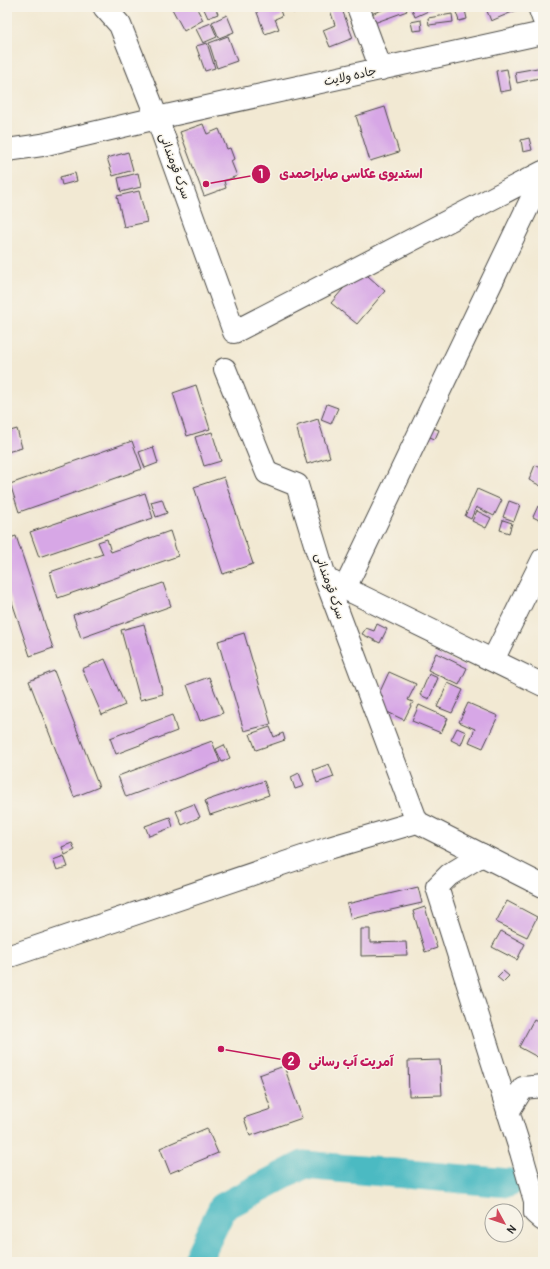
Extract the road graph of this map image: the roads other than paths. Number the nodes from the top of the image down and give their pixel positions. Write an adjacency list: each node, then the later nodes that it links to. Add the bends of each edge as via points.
1 (104, 7): 7 (street, سرک قومندانی, via 120,25)
2 (358, 7): 6 (street)
3 (539, 7): 4 (street)
4 (543, 18)
5 (543, 33): 6 (street, جاده ولایت)
6 (381, 69): 7 (street, جاده ولایت)
7 (157, 118): 8 (street, جاده ولایت, via 42,145); 9 (street, سرک قومندانی, via 234,332)
8 (7, 150)
9 (543, 174): 12 (street)
10 (225, 369): 12 (street, سرک قومندانی, via 267,473 297,485)
11 (543, 559): 13 (street)
12 (336, 584): 13 (street); 15 (street, سرک قومندانی)
13 (493, 660): 14 (street)
14 (543, 684)
15 (416, 822): 16 (street); 18 (street, via 329,848)
16 (482, 855): 17 (street); 20 (street, via 450,875 437,887)
17 (543, 886)
18 (7, 957)
19 (543, 1086): 20 (street, via 523,1088)
20 (508, 1112): 21 (street, via 535,1200 535,1213)
21 (543, 1220)

